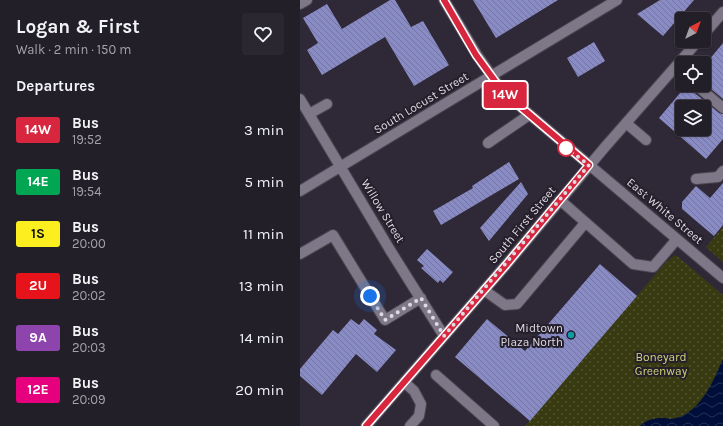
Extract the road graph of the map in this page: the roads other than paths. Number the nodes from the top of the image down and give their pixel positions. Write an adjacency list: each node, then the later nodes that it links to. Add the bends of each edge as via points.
1 (307, 0): 4 (street)
2 (444, 0): 8 (street, East White Street)
3 (617, 0): 8 (street, South Locust Street)
4 (300, 4)
5 (723, 12): 6 (street)
6 (711, 26)
7 (675, 74): 15 (street, South First Street)
8 (491, 76): 14 (street, East White Street, via 503,92); 19 (street, South Locust Street)
9 (704, 92): 12 (street)
10 (300, 99): 13 (street, Willow Street)
11 (327, 104): 13 (street)
12 (723, 108)
13 (309, 114): 19 (street, Willow Street)
14 (529, 115): 17 (street); 18 (street, East White Street)
15 (626, 123): 16 (street); 18 (street, South First Street)
16 (646, 140)
17 (488, 143)
18 (589, 165): 23 (street, South First Street); 25 (street, East White Street)
19 (340, 166): 22 (street, South Locust Street); 29 (street, Willow Street)
20 (723, 172): 21 (street, via 718,177)
21 (696, 179)
22 (300, 191)
23 (560, 200): 24 (street); 28 (street, South First Street)
24 (585, 223): 25 (street, via 633,264 653,267); 28 (street, via 517,304 505,305)
25 (677, 238): 27 (street, East White Street)
26 (300, 254): 29 (street, via 333,235 385,320)
27 (723, 278)
28 (484, 290): 30 (street, South First Street)
29 (421, 298): 30 (street, Willow Street)
30 (444, 336): 32 (street, South First Street)
31 (436, 375): 35 (street)
32 (404, 382): 33 (street, South First Street); 34 (street, via 414,391 421,404 419,416)
33 (366, 426)
34 (410, 426)
35 (494, 426)

